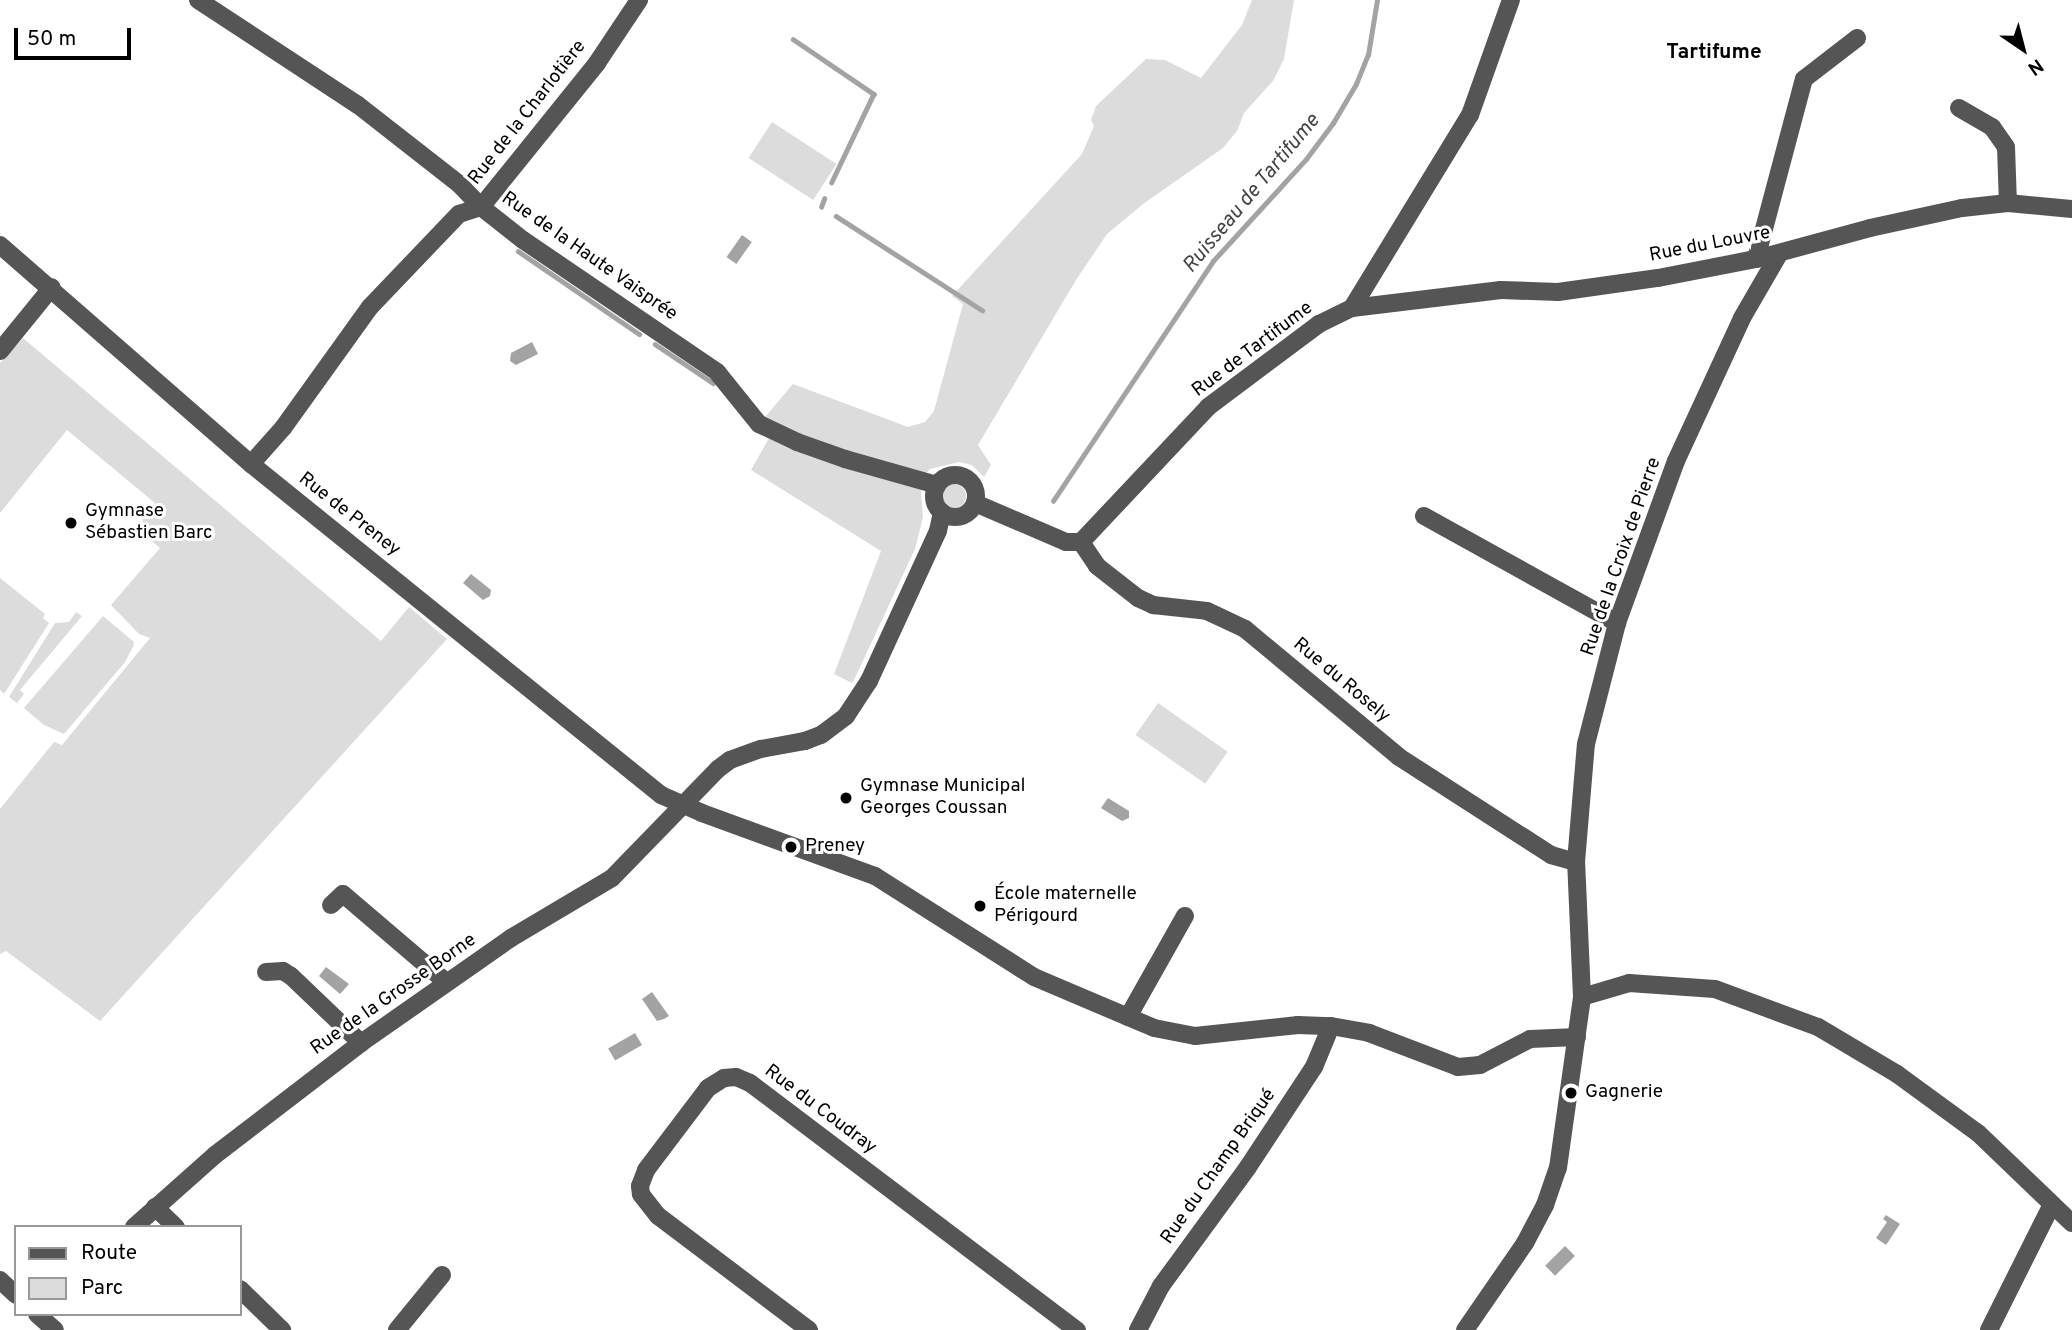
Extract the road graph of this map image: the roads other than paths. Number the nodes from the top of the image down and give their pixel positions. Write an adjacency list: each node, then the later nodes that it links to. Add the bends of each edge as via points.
1 (198, 0): 7 (street, Rue de la Haute Vaisprée, via 358,105 459,184)
2 (639, 0): 7 (street, Rue de la Charlotière, via 597,63)
3 (1511, 0): 13 (street, via 1470,115)
4 (1857, 38): 11 (street, via 1804,79)
5 (1959, 108): 6 (street, via 1992,127 2006,147)
6 (2008, 203): 8 (street, Rue du Louvre); 10 (street, Rue du Louvre, via 1870,228)
7 (481, 207): 15 (street, Rue de la Charlotière, via 459,214 370,307 283,428); 16 (street, Rue de la Haute Vaisprée, via 717,372 759,424 833,455)
8 (2072, 209)
9 (0, 245): 12 (street, Rue de Preney)
10 (1779, 254): 11 (street, Rue du Louvre); 21 (street, Rue de la Croix de Pierre, via 1742,318 1676,461)
11 (1756, 259): 13 (street, Rue du Louvre, via 1558,292 1501,290)
12 (51, 287): 14 (street); 15 (street, Rue de Preney)
13 (1352, 308): 20 (street, Rue de Tartifume, via 1320,324 1208,407)
14 (0, 351)
15 (251, 464): 22 (street, Rue de Preney, via 661,795)
16 (937, 485): 17 (street, via 948,476 961,476 972,484); 18 (street, via 935,502)
17 (975, 503): 18 (street, via 960,516); 20 (street, via 1066,542)
18 (942, 512): 22 (street, via 939,531 869,681 846,716 821,735 730,760)
19 (1424, 516): 21 (street)
20 (1082, 542): 23 (street, Rue du Rosely, via 1104,573 1138,598 1153,605 1207,611 1245,629 1399,757 1541,850)
21 (1617, 623): 23 (street, Rue de la Croix de Pierre, via 1586,744)
22 (683, 806): 27 (street, Rue de la Grosse Borne, via 612,878); 29 (street, Rue de Preney, via 875,876 1034,977)
23 (1576, 862): 28 (street, Rue de la Croix de Pierre)
24 (331, 905): 27 (street, via 343,894)
25 (1185, 916): 29 (street)
26 (266, 972): 32 (street, via 283,971 291,976)
27 (446, 982): 32 (street, Rue de la Grosse Borne)
28 (1583, 997): 31 (street, Rue de la Croix de Pierre); 33 (street, via 1629,983 1715,989 1818,1027 1897,1074 1978,1132)
29 (1128, 1017): 30 (street, Rue de Preney, via 1195,1036)
30 (1331, 1026): 31 (street, Rue de Preney, via 1369,1033 1458,1067 1480,1065 1530,1039); 46 (street, Rue du Champ Briqué, via 1314,1067 1161,1286)
31 (1577, 1037): 47 (street, Rue de la Croix de Pierre, via 1558,1168 1545,1205 1525,1243)
32 (361, 1043): 34 (street, Rue de la Grosse Borne)
33 (2052, 1204): 35 (street); 48 (street)
34 (155, 1207): 36 (street, Rue de la Grosse Borne); 37 (street)
35 (2072, 1223)
36 (136, 1225)
37 (174, 1225)
38 (442, 1275): 43 (street)
39 (0, 1280): 41 (street)
40 (242, 1291): 42 (street)
41 (14, 1293)
42 (282, 1330)
43 (397, 1330)
44 (809, 1330): 45 (street, Rue du Coudray, via 658,1216 641,1194 646,1170 709,1088 724,1078 750,1083)
45 (1077, 1330)
46 (1138, 1330)
47 (1465, 1330)
48 (1989, 1330)

